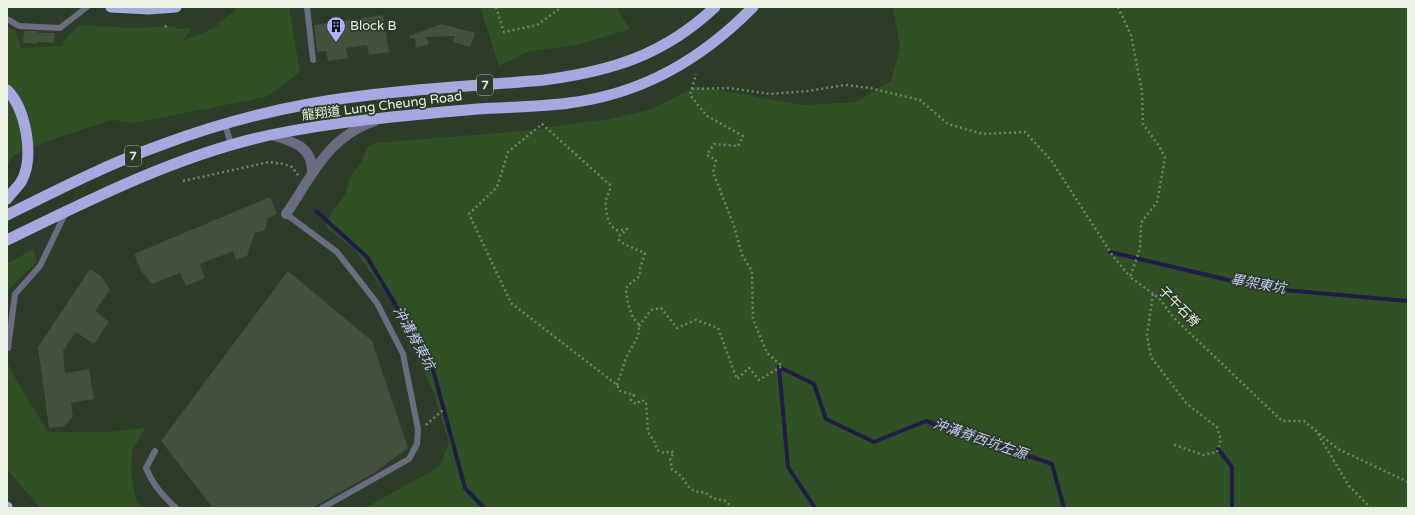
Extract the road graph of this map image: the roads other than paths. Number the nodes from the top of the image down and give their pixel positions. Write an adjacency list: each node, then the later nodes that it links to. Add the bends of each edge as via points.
1 (87, 7): 7 (lane, via 60,28 19,26)
2 (111, 7): 3 (highway)
3 (176, 7)
4 (307, 7): 8 (lane)
5 (715, 7): 11 (highway, 龍翔道 Lung Cheung Road / 7, via 677,38 643,56 609,68 544,80 351,97)
6 (752, 7): 10 (highway, 龍翔道 Lung Cheung Road / 7, via 725,34 699,54 662,76 600,98 569,103)
7 (7, 19)
8 (313, 60)
9 (7, 90): 15 (highway, via 23,122 28,160 21,181)
10 (380, 119): 12 (highway, 龍翔道 Lung Cheung Road / 7); 14 (street, via 344,137)
11 (225, 124): 13 (lane); 17 (highway, 龍翔道 Lung Cheung Road / 7, via 130,157)
12 (271, 135): 13 (highway, 龍翔道 Lung Cheung Road / 7); 14 (street, via 301,146 312,161)
13 (231, 145): 16 (highway, 龍翔道 Lung Cheung Road / 7, via 176,163)
14 (312, 174): 18 (street)
15 (7, 199)
16 (67, 211): 19 (highway, 龍翔道 Lung Cheung Road / 7); 20 (lane, via 40,266 15,294)
17 (7, 214)
18 (286, 214): 23 (lane, via 337,252 377,303 403,354 418,430 417,444 409,459)
19 (7, 240)
20 (8, 348)
21 (155, 451): 22 (lane, via 146,468 161,494)
22 (176, 508)
23 (322, 508)

